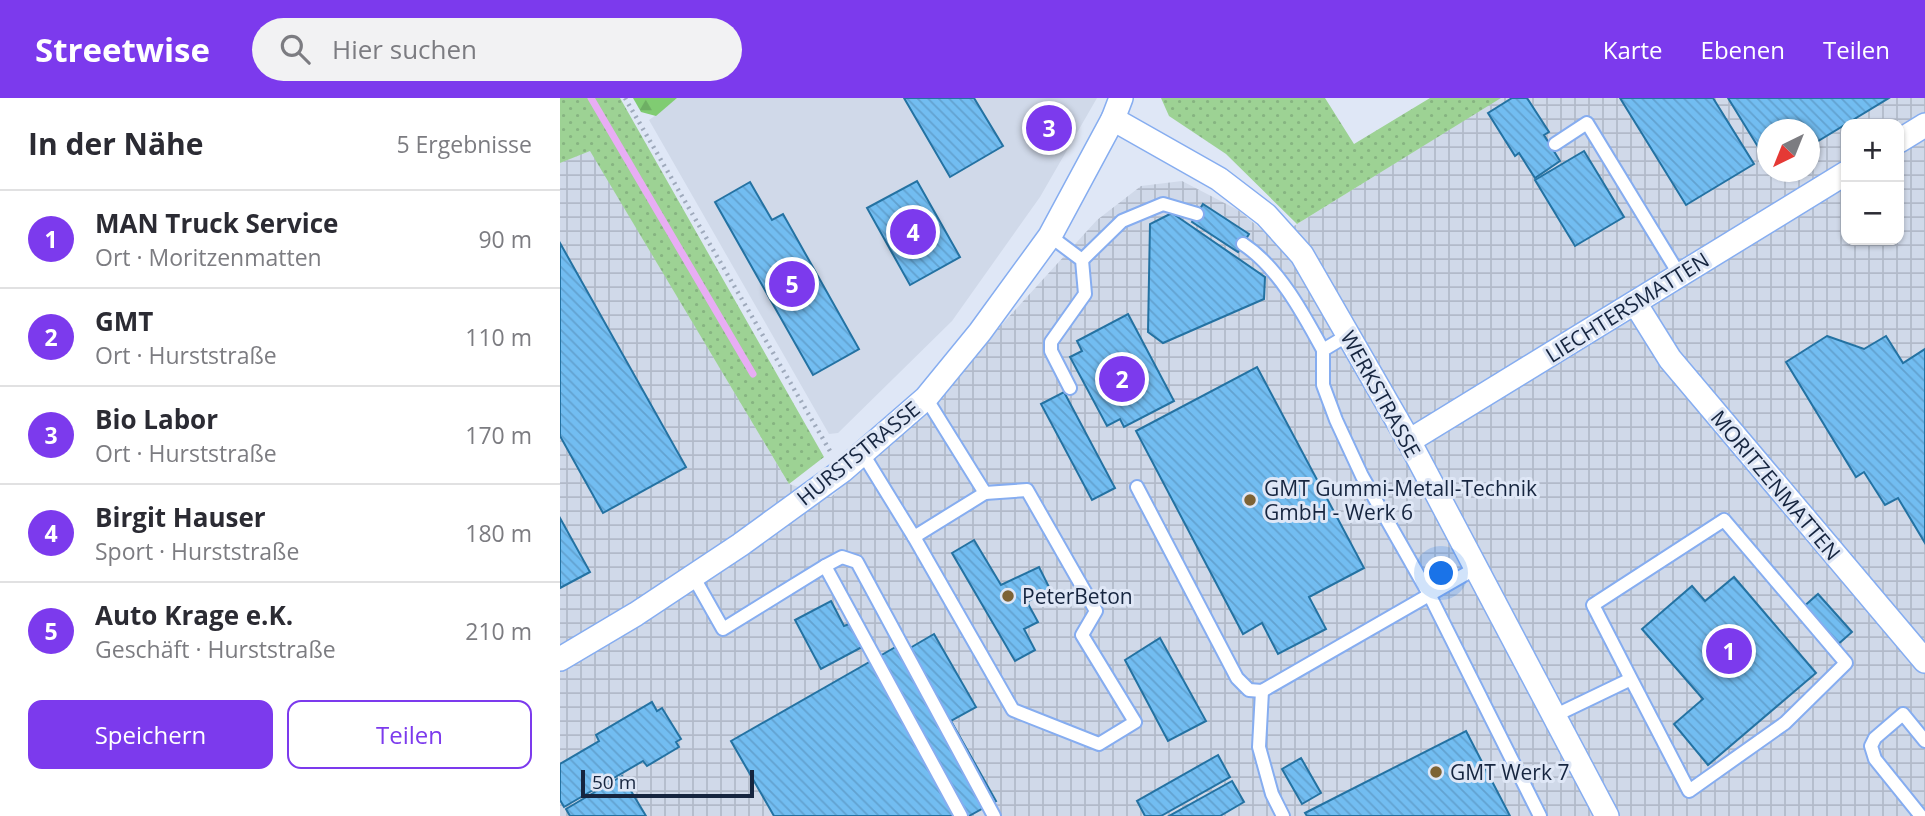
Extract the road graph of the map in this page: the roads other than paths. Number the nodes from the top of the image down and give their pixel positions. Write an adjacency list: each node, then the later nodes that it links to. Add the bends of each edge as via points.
1 (1117, 108): 7 (street, HURSTSTRASSE); 12 (street, WERKSTRASSE, via 1266,215 1302,255)
2 (1925, 125): 3 (street)
3 (1904, 138)
4 (1555, 144): 10 (lane, via 1587,123)
5 (1841, 176): 10 (street, LIECHTERSMATTEN)
6 (1198, 214): 9 (lane, via 1163,204 1122,221)
7 (1050, 236): 9 (lane); 15 (street, HURSTSTRASSE)
8 (1243, 244): 13 (lane, via 1259,254 1300,308)
9 (1082, 260): 14 (lane, via 1085,294 1051,342)
10 (1679, 274): 11 (street, LIECHTERSMATTEN)
11 (1635, 303): 16 (street, LIECHTERSMATTEN); 26 (street, MORITZENMATTEN, via 1670,359)
12 (1348, 335): 13 (lane); 16 (street, WERKSTRASSE)
13 (1323, 350): 24 (lane, via 1323,385 1336,421)
14 (1070, 388)
15 (926, 398): 17 (street, HURSTSTRASSE); 19 (lane)
16 (1409, 441): 22 (street, WERKSTRASSE)
17 (863, 454): 20 (lane); 23 (street, HURSTSTRASSE)
18 (1137, 487): 28 (lane, via 1237,678 1249,690)
19 (985, 493): 20 (lane); 20 (lane, via 1027,490 1096,611 1082,635 1135,722 1099,744 1013,710)
20 (914, 537)
21 (825, 566): 23 (lane, via 723,629); 31 (lane); 32 (lane, via 842,557 857,562)
22 (1476, 568): 24 (lane); 29 (street, WERKSTRASSE)
23 (694, 576): 25 (street, HURSTSTRASSE)
24 (1429, 594): 28 (lane); 34 (lane)
25 (560, 659)
26 (1925, 661)
27 (1631, 679): 27 (lane, via 1689,791 1785,723 1846,663 1724,520 1593,605); 29 (lane)
28 (1262, 691): 33 (lane, via 1259,747)
29 (1554, 716): 35 (street, WERKSTRASSE)
30 (1925, 741): 36 (lane, via 1903,715 1871,746 1875,759)
31 (961, 816)
32 (994, 816)
33 (1283, 816)
34 (1540, 816)
35 (1606, 816)
36 (1921, 816)

